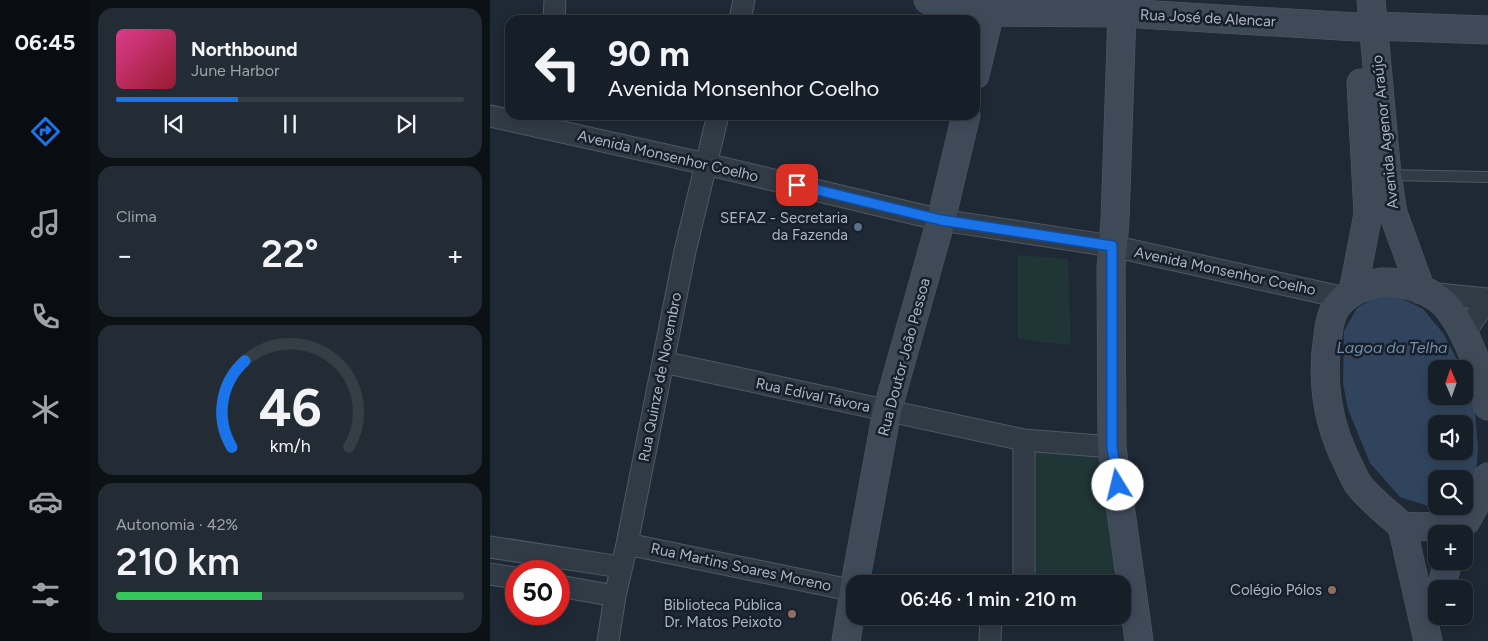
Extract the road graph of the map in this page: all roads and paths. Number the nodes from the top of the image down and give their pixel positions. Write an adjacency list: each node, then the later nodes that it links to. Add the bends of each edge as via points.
1 (555, 0): 8 (street)
2 (744, 0): 9 (street)
3 (928, 0): 5 (main road, Rua José de Alencar)
4 (1354, 0): 10 (main road, Avenida Agenor Araújo)
5 (992, 6): 6 (main road, Rua José de Alencar); 12 (main road)
6 (1073, 6): 7 (main road, Rua José de Alencar)
7 (1122, 14): 10 (main road, Rua José de Alencar); 23 (main road, via 1116,221)
8 (554, 15)
9 (741, 15)
10 (1367, 18): 11 (main road, Rua José de Alencar); 20 (main road, Avenida Agenor Araújo); 25 (main road, Avenida Agenor Araújo, via 1368,214)
11 (1488, 30)
12 (980, 54)
13 (490, 116): 14 (street, Avenida Monsenhor Coelho)
14 (505, 118)
15 (526, 120): 18 (street, Avenida Monsenhor Coelho)
16 (717, 120): 19 (street, Rua Quinze de Novembro)
17 (965, 120): 22 (main road, Rua Doutor João Pessoa)
18 (553, 123): 19 (street, Avenida Monsenhor Coelho)
19 (706, 164): 22 (street, Avenida Monsenhor Coelho); 29 (street, Rua Quinze de Novembro)
20 (1388, 175): 21 (lane); 24 (main road, Avenida Agenor Araújo, via 1393,213)
21 (1488, 176)
22 (941, 220): 23 (street, Avenida Monsenhor Coelho); 31 (main road, Rua Doutor João Pessoa)
23 (1112, 246): 25 (street, Avenida Monsenhor Coelho); 33 (main road)
24 (1425, 292): 25 (main road, via 1405,284 1388,282 1372,283); 26 (street); 28 (main road, via 1447,308)
25 (1349, 295): 36 (main road, Avenida Agenor Araújo, via 1335,308 1329,328 1325,386 1331,421 1358,484)
26 (1488, 299)
27 (1488, 305): 28 (street)
28 (1464, 336): 30 (main road, via 1478,367)
29 (663, 362): 31 (street, Rua Edival Távora); 38 (street, Rua Quinze de Novembro)
30 (1488, 406)
31 (887, 411): 32 (street, Rua Edival Távora); 42 (main road, Rua Doutor João Pessoa)
32 (1024, 440): 33 (street, Rua Edival Távora); 43 (street)
33 (1112, 447): 44 (main road, via 1124,523)
34 (1488, 477): 35 (main road)
35 (1464, 525)
36 (1402, 526): 37 (main road); 57 (main road)
37 (1428, 528)
38 (627, 544): 40 (street, Rua Quinze de Novembro); 46 (street, Rua Martins Soares Moreno)
39 (490, 547): 40 (street)
40 (621, 567): 48 (street, Rua Quinze de Novembro)
41 (490, 574): 45 (street)
42 (857, 575)
43 (1024, 575)
44 (1126, 575)
45 (505, 576)
46 (846, 586)
47 (570, 588): 48 (street)
48 (615, 596): 53 (street, Rua Quinze de Novembro)
49 (1131, 611): 56 (main road)
50 (849, 625): 54 (main road, Rua Doutor João Pessoa)
51 (991, 625): 55 (street)
52 (1433, 625): 57 (main road)
53 (608, 641)
54 (846, 641)
55 (990, 641)
56 (1139, 641)
57 (1429, 641)

